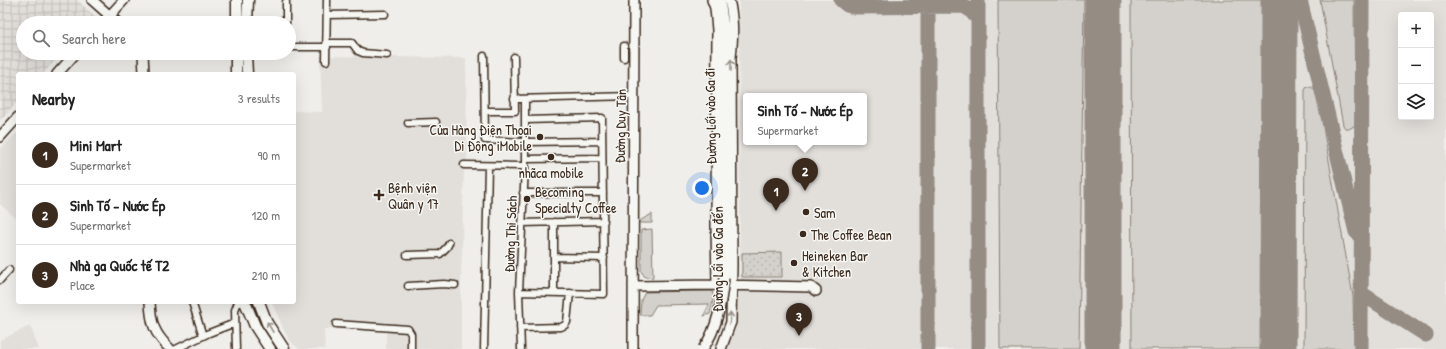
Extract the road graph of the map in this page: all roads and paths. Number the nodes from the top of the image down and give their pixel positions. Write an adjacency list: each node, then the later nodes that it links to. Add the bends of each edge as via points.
1 (92, 0): 13 (street)
2 (124, 0): 13 (street)
3 (237, 0): 14 (main road)
4 (248, 0): 15 (main road)
5 (327, 0): 12 (street)
6 (634, 0): 33 (street, Đường Duy Tân)
7 (712, 0): 61 (street, via 717,30)
8 (720, 0): 87 (street, Đường Lối vào Ga đi, bridge, via 724,28 724,278 718,319)
9 (729, 0): 64 (street, Đường Lối vào Ga đến, one-way to 9, via 733,18)
10 (286, 2): 16 (street)
11 (385, 14): 12 (street)
12 (327, 15): 17 (street)
13 (110, 16)
14 (237, 16)
15 (247, 16)
16 (286, 16)
17 (327, 45): 19 (street); 20 (street, via 352,43 358,51); 28 (street)
18 (624, 46): 23 (street)
19 (296, 47)
20 (387, 55)
21 (484, 56): 36 (street)
22 (514, 57): 34 (street)
23 (624, 58)
24 (70, 60): 29 (street)
25 (143, 60): 30 (street)
26 (236, 60): 31 (main road)
27 (246, 60): 32 (main road)
28 (326, 61)
29 (59, 72)
30 (144, 72)
31 (236, 72)
32 (247, 72)
33 (634, 96): 35 (street); 63 (street, Đường Duy Tân)
34 (514, 99): 35 (street); 36 (street, via 515,111)
35 (525, 99): 38 (street, Đường Thi Sách)
36 (484, 111): 43 (street, via 485,140)
37 (16, 119): 41 (street)
38 (525, 120): 42 (street, via 602,118); 43 (street, Đường Thi Sách)
39 (436, 122): 40 (street)
40 (408, 123)
41 (0, 137)
42 (602, 141): 43 (street); 44 (street)
43 (525, 142): 45 (street, Đường Thi Sách)
44 (602, 158): 45 (street); 50 (street)
45 (525, 159): 48 (street, Đường Thi Sách)
46 (464, 165): 47 (street)
47 (488, 166): 48 (street); 84 (street)
48 (525, 166): 49 (street, Đường Thi Sách)
49 (523, 193): 50 (street); 53 (street, Đường Thi Sách)
50 (603, 193): 52 (street)
51 (554, 222): 52 (street); 53 (street); 56 (street)
52 (604, 222): 57 (street)
53 (522, 223): 66 (street, Đường Thi Sách)
54 (449, 243): 55 (street, via 440,254)
55 (408, 255)
56 (554, 258): 57 (street); 67 (street)
57 (604, 258): 68 (street, via 604,294)
58 (9, 270): 59 (street)
59 (0, 280)
60 (454, 285): 62 (street)
61 (717, 285): 63 (street); 64 (street)
62 (408, 286)
63 (633, 286): 86 (street, Đường Duy Tân)
64 (732, 286): 65 (street, via 811,287); 88 (street, Đường Lối vào Ga đến, one-way to 64, via 731,322)
65 (816, 291)
66 (519, 292): 67 (street); 76 (street, Đường Thi Sách)
67 (554, 293): 68 (street)
68 (570, 293): 76 (street, via 565,326)
69 (150, 304): 78 (street, via 154,328)
70 (193, 304): 77 (street)
71 (237, 304): 74 (street)
72 (246, 304): 81 (main road, via 255,326)
73 (260, 304): 82 (main road, one-way to 73, via 267,323)
74 (235, 323): 77 (street); 80 (street)
75 (336, 324): 83 (street, via 408,329 411,334)
76 (520, 328): 85 (street, Đường Thi Sách)
77 (203, 336): 79 (street)
78 (170, 349)
79 (176, 349)
80 (236, 349)
81 (270, 349)
82 (284, 349)
83 (411, 349)
84 (484, 349)
85 (521, 349)
86 (632, 349)
87 (704, 349)
88 (721, 349)

